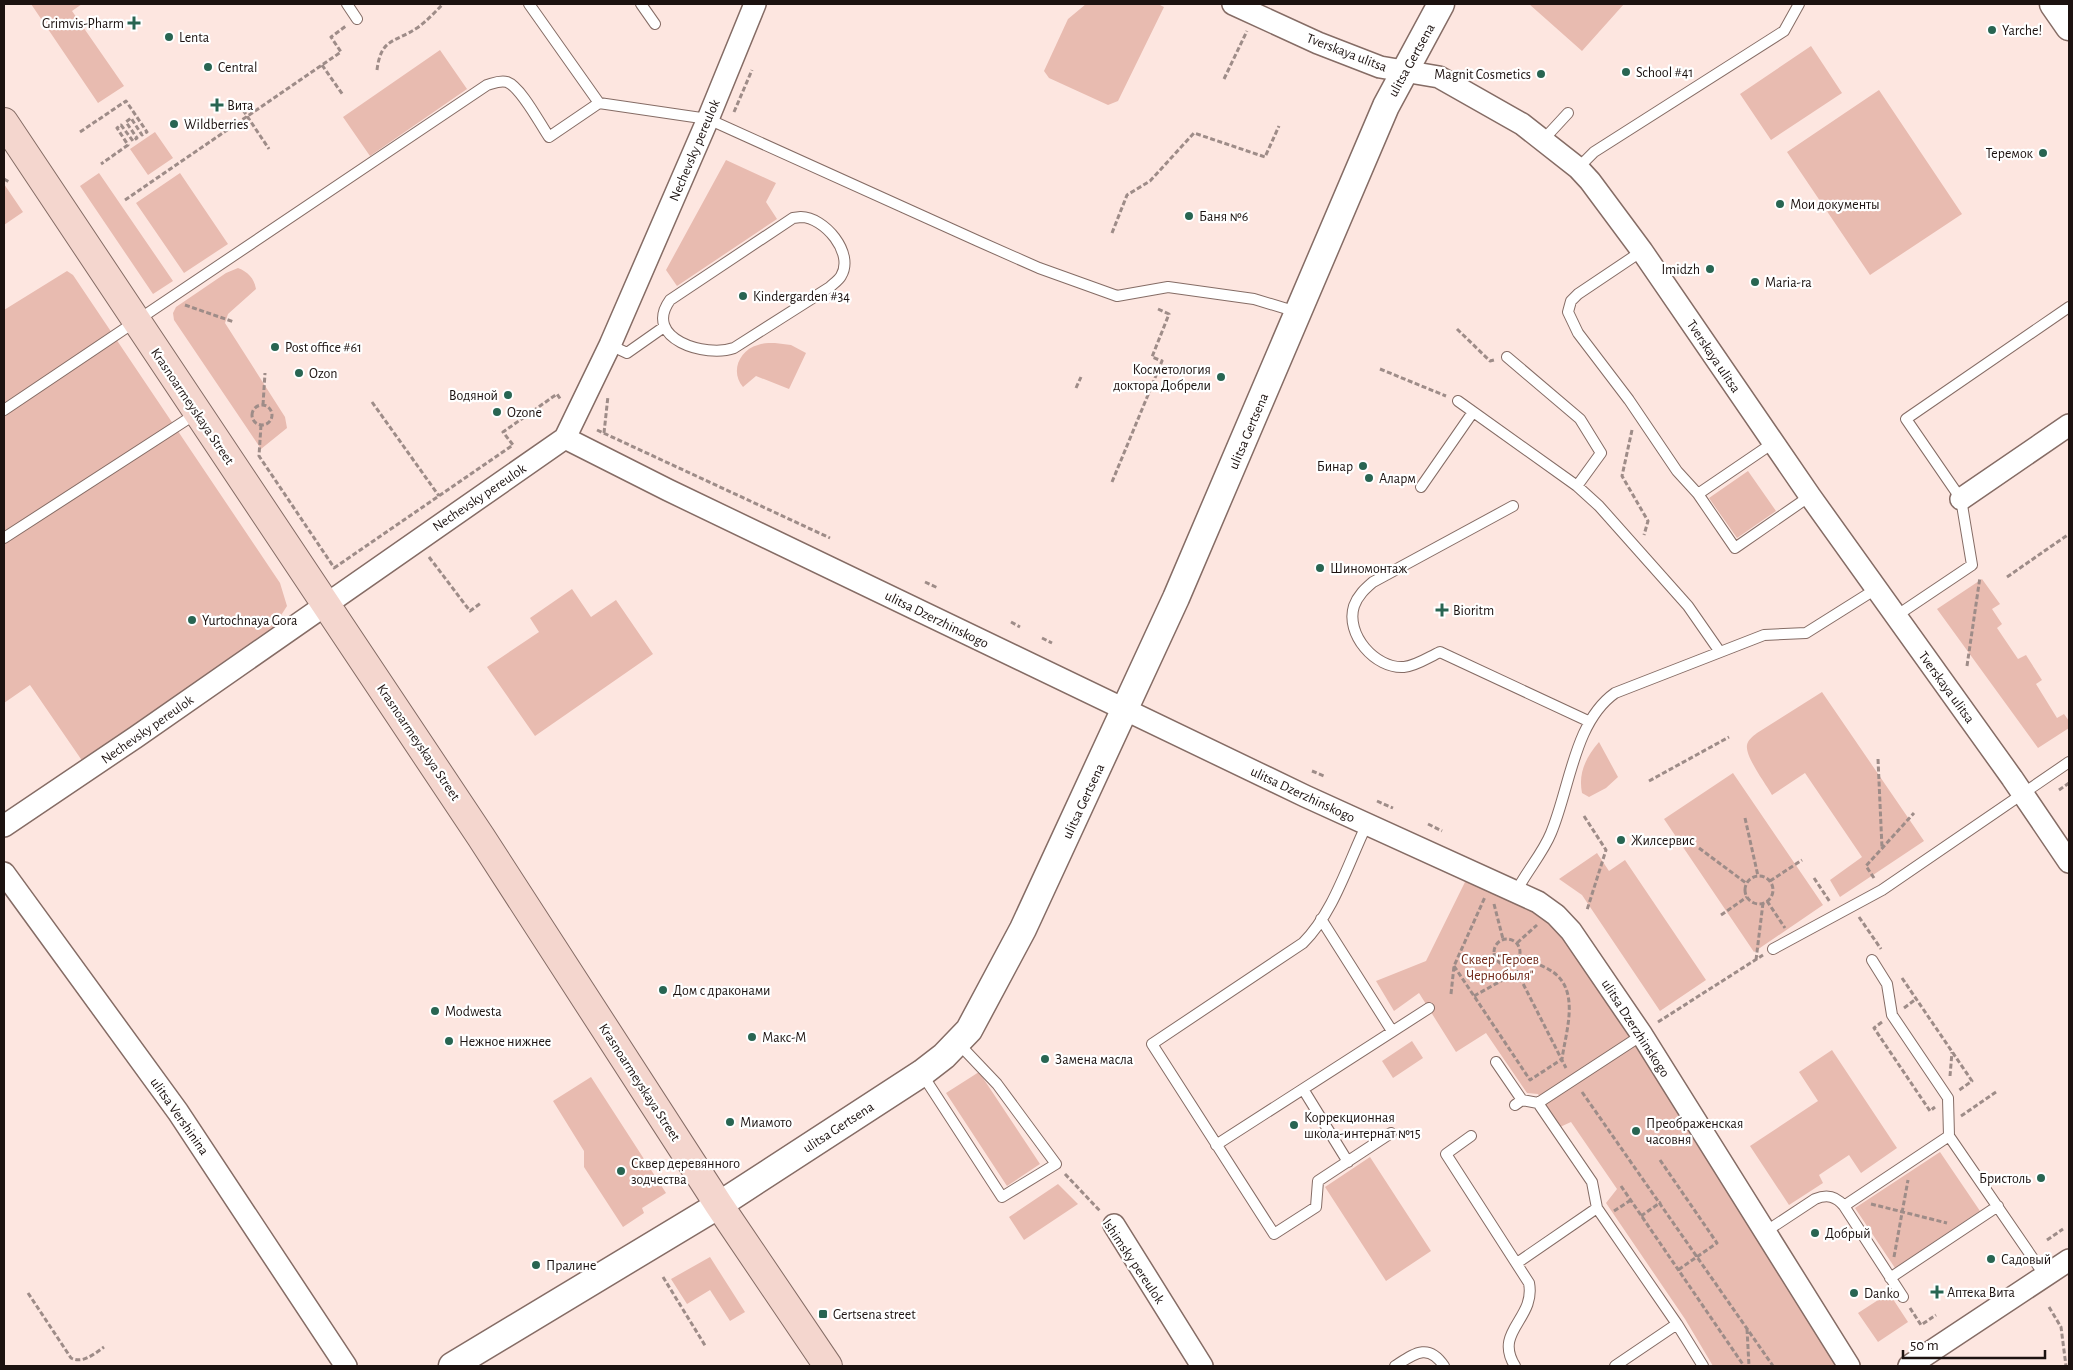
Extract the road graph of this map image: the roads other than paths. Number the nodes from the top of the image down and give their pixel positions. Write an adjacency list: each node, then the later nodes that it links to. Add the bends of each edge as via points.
1 (347, 4): 9 (lane)
2 (529, 4): 13 (lane)
3 (641, 4): 10 (lane)
4 (755, 4): 15 (street, Nechevsky pereulok)
5 (1234, 4): 12 (street, Tverskaya ulitsa, via 1318,43 1380,67)
6 (1441, 4): 12 (street, ulitsa Gertsena)
7 (1799, 4): 18 (lane, via 1784,31 1594,152)
8 (2053, 4): 11 (street)
9 (357, 19)
10 (655, 24)
11 (2069, 27)
12 (1404, 72): 17 (street, Tverskaya ulitsa, via 1439,77); 21 (street, ulitsa Gertsena, via 1386,106)
13 (599, 103): 15 (lane); 22 (lane, via 548,137 517,89 505,82 487,85)
14 (1568, 113): 17 (lane)
15 (708, 119): 21 (lane, via 978,242 1116,296 1168,287 1254,299); 24 (street, Nechevsky pereulok)
16 (4, 122): 22 (main road, Krasnoarmeyskaya Street)
17 (1544, 139): 18 (street, Tverskaya ulitsa)
18 (1578, 168): 19 (street, Tverskaya ulitsa)
19 (1642, 251): 32 (street, Tverskaya ulitsa); 35 (lane, via 1578,294 1571,301 1568,312 1578,334 1677,471)
20 (2069, 307): 37 (lane, via 1906,419)
21 (1298, 313): 44 (street, ulitsa Gertsena)
22 (136, 320): 27 (lane); 28 (main road, Krasnoarmeyskaya Street)
23 (664, 327): 23 (lane, via 682,342 712,352 722,353 734,348 830,287 843,270 841,248 820,222 811,217 793,218 670,300 662,318); 24 (lane, via 627,352)
24 (610, 345): 31 (street, Nechevsky pereulok)
25 (1507, 357): 33 (lane, via 1580,419 1600,453)
26 (1458, 402): 29 (lane)
27 (4, 410)
28 (198, 412): 39 (lane); 41 (main road, Krasnoarmeyskaya Street)
29 (1473, 412): 33 (lane); 34 (lane)
30 (2069, 425): 37 (street)
31 (565, 438): 41 (street, Nechevsky pereulok); 44 (street, ulitsa Dzerzhinskogo)
32 (1773, 442): 35 (lane); 36 (street, Tverskaya ulitsa)
33 (1577, 486): 43 (lane, via 1599,506 1688,606)
34 (1421, 487)
35 (1698, 494): 36 (lane, via 1735,548)
36 (1810, 496): 40 (street, Tverskaya ulitsa)
37 (1961, 499): 42 (lane, via 1972,565)
38 (1513, 506): 45 (lane, via 1373,582 1361,592 1354,606 1355,633 1363,646 1388,664 1403,667 1416,664 1440,652)
39 (4, 538)
40 (1876, 588): 42 (street, Tverskaya ulitsa); 43 (lane, via 1806,633 1764,635)
41 (327, 604): 48 (street, Nechevsky pereulok); 70 (main road, Krasnoarmeyskaya Street)
42 (1896, 616): 47 (street, Tverskaya ulitsa)
43 (1720, 652): 45 (lane, via 1615,693 1601,703)
44 (1126, 710): 49 (street, ulitsa Dzerzhinskogo); 59 (street, ulitsa Gertsena, via 1019,937 979,1014)
45 (1588, 721): 52 (lane, via 1551,834)
46 (2069, 762): 47 (lane)
47 (2023, 794): 50 (street, Tverskaya ulitsa); 54 (lane, via 1853,908)
48 (5, 822)
49 (1367, 824): 52 (street, ulitsa Dzerzhinskogo, via 1491,884); 53 (lane)
50 (2069, 862)
51 (4, 872): 81 (street, ulitsa Vershinina, via 178,1112)
52 (1516, 892): 58 (street, ulitsa Dzerzhinskogo, via 1538,902 1571,931)
53 (1322, 919): 57 (lane); 67 (lane, via 1303,943 1152,1044)
54 (1773, 949)
55 (1872, 960): 66 (lane, via 1887,984 1892,1015 1948,1098)
56 (1429, 1008): 57 (lane)
57 (1392, 1031): 62 (lane)
58 (1642, 1035): 63 (lane); 74 (street, ulitsa Dzerzhinskogo)
59 (958, 1043): 61 (street, ulitsa Gertsena); 61 (lane, via 997,1084 1056,1164 1002,1198)
60 (1496, 1062): 63 (lane, via 1519,1103)
61 (922, 1073): 70 (street, ulitsa Gertsena)
62 (1304, 1089): 67 (lane); 68 (lane)
63 (1538, 1103): 72 (lane, via 1592,1182)
64 (1391, 1133): 68 (lane)
65 (1471, 1136): 75 (lane, via 1446,1154)
66 (1949, 1136): 69 (lane); 71 (lane)
67 (1216, 1146): 68 (lane, via 1274,1234 1316,1208 1318,1181)
68 (1348, 1162)
69 (1849, 1203): 74 (lane, via 1821,1196); 78 (lane)
70 (718, 1205): 82 (street, ulitsa Gertsena); 83 (main road, Krasnoarmeyskaya Street)
71 (1998, 1206): 77 (lane); 78 (lane)
72 (1597, 1208): 75 (lane); 80 (lane)
73 (1114, 1225): 84 (street, Ishimsky pereulok)
74 (1765, 1232): 90 (street, ulitsa Dzerzhinskogo)
75 (1517, 1263): 87 (lane, via 1529,1283 1531,1295 1508,1339 1509,1357)
76 (2068, 1264): 77 (street)
77 (2045, 1276): 91 (street)
78 (1890, 1278): 79 (lane)
79 (1903, 1297)
80 (1677, 1324): 88 (lane); 89 (lane)
81 (346, 1366)
82 (452, 1366)
83 (828, 1366)
84 (1202, 1366)
85 (1395, 1366): 86 (lane, via 1422,1352 1436,1356)
86 (1444, 1366)
87 (1515, 1366)
88 (1614, 1366)
89 (1703, 1366)
90 (1849, 1366)
91 (1909, 1366)

